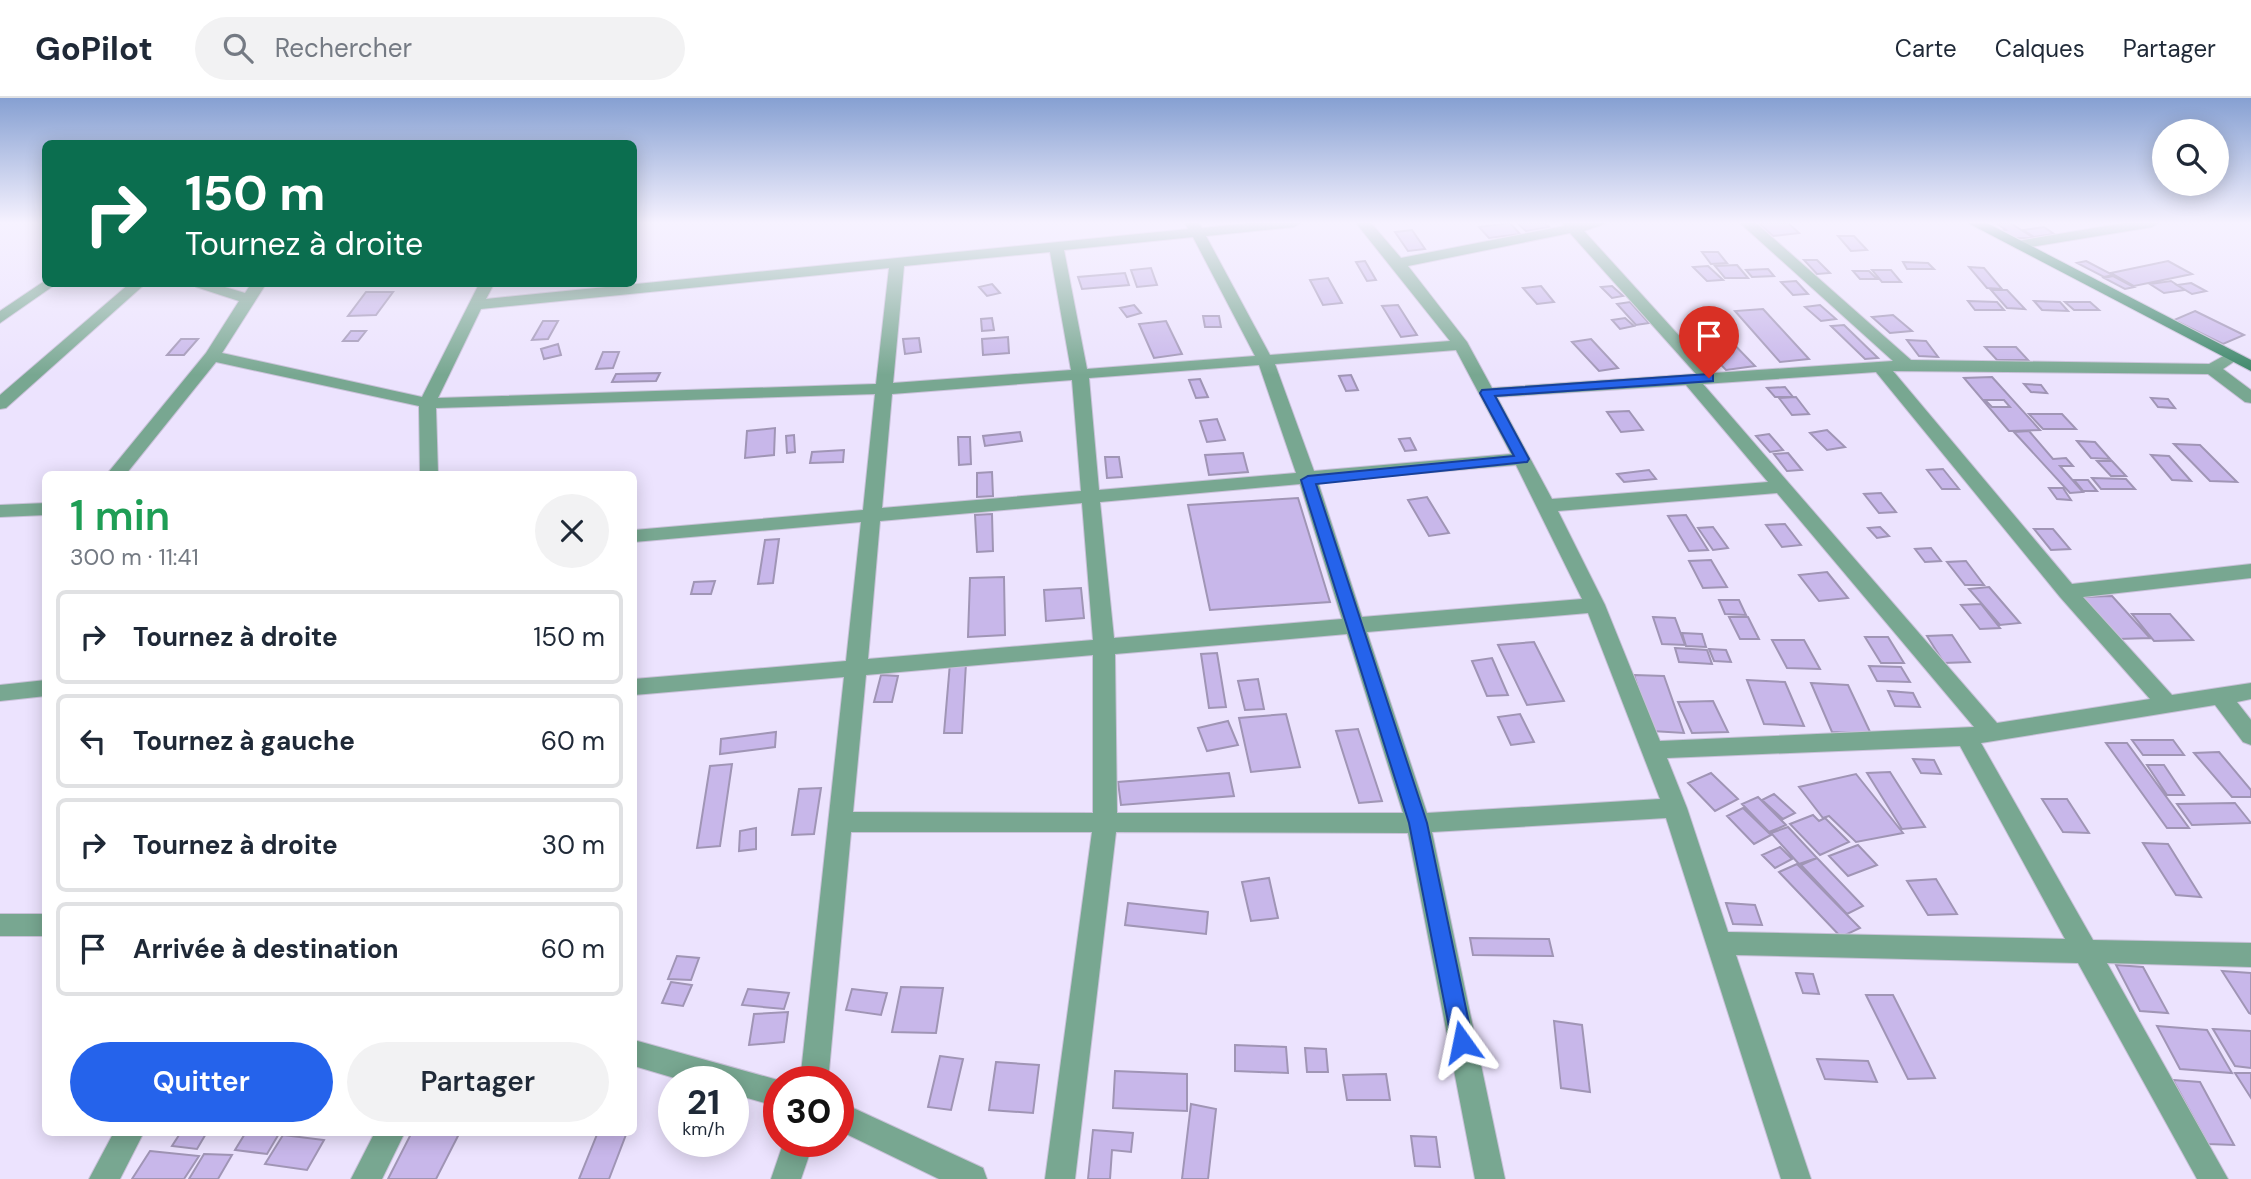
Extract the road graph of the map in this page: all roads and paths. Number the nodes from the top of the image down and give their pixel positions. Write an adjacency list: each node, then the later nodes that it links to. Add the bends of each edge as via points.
1 (792, 273): 15 (street)
2 (896, 273): 27 (street)
3 (1061, 273): 25 (street)
4 (1219, 273): 20 (street)
5 (1406, 273): 17 (street)
6 (1611, 273): 26 (street)
7 (1803, 273): 21 (street)
8 (2073, 273): 19 (street)
9 (44, 287): 16 (street)
10 (134, 287): 31 (street)
11 (210, 287): 14 (street)
12 (256, 287): 14 (street)
13 (484, 287): 15 (street)
14 (248, 299): 18 (street)
15 (475, 305): 30 (street)
16 (0, 318)
17 (1461, 345): 20 (street); 28 (street)
18 (212, 356): 30 (street); 33 (street)
19 (2234, 357): 22 (street); 24 (street)
20 (1266, 362): 25 (street); 35 (street)
21 (1907, 365): 23 (street); 24 (street)
22 (2251, 366)
23 (1881, 367): 26 (street); 44 (street)
24 (2212, 369): 29 (street)
25 (1080, 376): 27 (street); 37 (street)
26 (1699, 379): 28 (street); 36 (street)
27 (885, 389): 30 (street); 41 (street)
28 (1486, 393): 32 (street)
29 (2251, 398)
30 (428, 403): 34 (street)
31 (0, 404)
32 (1522, 459): 35 (street); 38 (street)
33 (118, 471)
34 (429, 471)
35 (1308, 480): 37 (street); 46 (street)
36 (1782, 486): 38 (street); 55 (street)
37 (1089, 498): 41 (street); 47 (street)
38 (1546, 506): 45 (street)
39 (42, 509): 40 (street)
40 (0, 510)
41 (872, 514): 42 (street); 48 (street)
42 (637, 536)
43 (2251, 571): 44 (street)
44 (2067, 592): 54 (street)
45 (1595, 605): 46 (street); 57 (street)
46 (1354, 625): 47 (street); 61 (street)
47 (1104, 647): 48 (street); 60 (street)
48 (857, 667): 49 (street); 59 (street)
49 (637, 687)
50 (42, 688): 52 (street)
51 (2251, 691): 53 (street)
52 (0, 693)
53 (2220, 696): 54 (street); 56 (street)
54 (2168, 705): 55 (street)
55 (1979, 735): 57 (street); 65 (street)
56 (2251, 736)
57 (1652, 750): 58 (street)
58 (1675, 808): 61 (street); 64 (street)
59 (840, 822): 60 (street); 68 (street)
60 (1105, 822): 61 (street); 78 (street)
61 (1418, 823): 79 (street)
62 (0, 925): 63 (street)
63 (42, 925)
64 (1719, 943): 65 (street); 80 (street)
65 (2086, 951): 66 (street); 81 (street)
66 (2251, 954)
67 (637, 1054): 69 (street)
68 (816, 1066)
69 (763, 1089)
70 (854, 1123): 77 (street)
71 (128, 1136): 74 (street)
72 (389, 1136): 75 (street)
73 (794, 1157): 76 (street)
74 (104, 1179)
75 (366, 1179)
76 (786, 1179)
77 (972, 1179)
78 (1060, 1179)
79 (1490, 1179)
80 (1796, 1179)
81 (2213, 1179)

